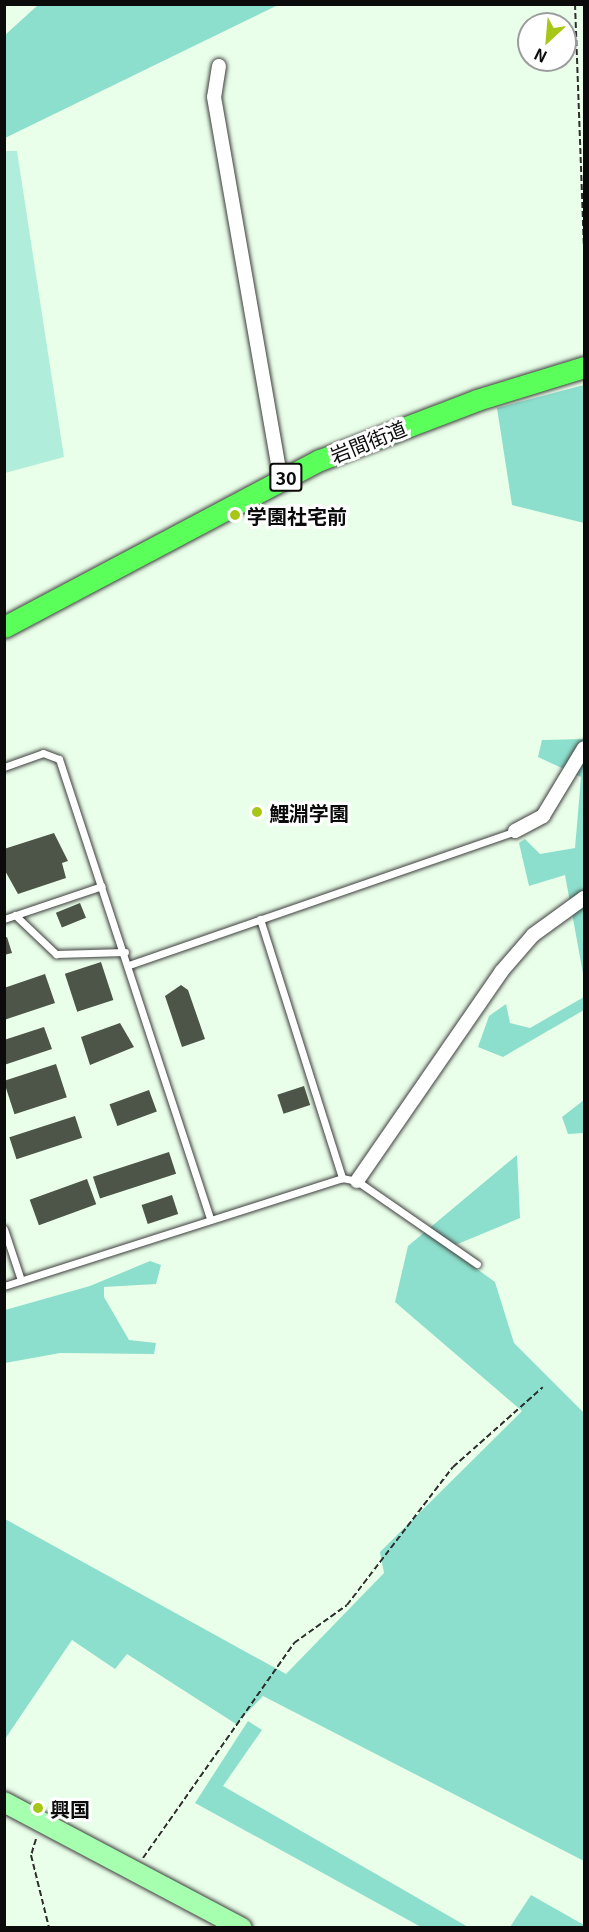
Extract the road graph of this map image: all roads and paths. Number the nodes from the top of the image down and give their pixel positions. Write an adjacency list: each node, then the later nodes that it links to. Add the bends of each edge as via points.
1 (575, 4): 3 (path)
2 (219, 66): 5 (street, via 214,98)
3 (585, 248)
4 (585, 367): 5 (main road, 岩間街道 / 30, via 402,427)
5 (281, 480): 6 (main road, 岩間街道 / 30)
6 (4, 627)
7 (585, 748): 9 (street, via 543,816)
8 (4, 766): 10 (lane, via 43,753 59,759)
9 (515, 831): 14 (lane)
10 (102, 886): 12 (lane); 15 (lane)
11 (585, 898): 18 (street, via 533,935 501,972)
12 (15, 915): 13 (lane); 15 (lane, via 56,954)
13 (4, 919)
14 (260, 919): 16 (lane); 17 (lane)
15 (125, 952): 16 (lane)
16 (129, 965): 19 (lane)
17 (342, 1178): 18 (lane); 19 (lane)
18 (357, 1181): 21 (lane)
19 (210, 1218): 22 (lane)
20 (4, 1229): 22 (lane)
21 (477, 1264)
22 (21, 1280): 23 (lane)
23 (4, 1286)
24 (543, 1387): 27 (path, via 453,1467 347,1605 294,1643)
25 (4, 1802): 27 (street)
26 (31, 1855): 28 (path)
27 (135, 1870): 29 (street)
28 (50, 1928)
29 (242, 1928)

